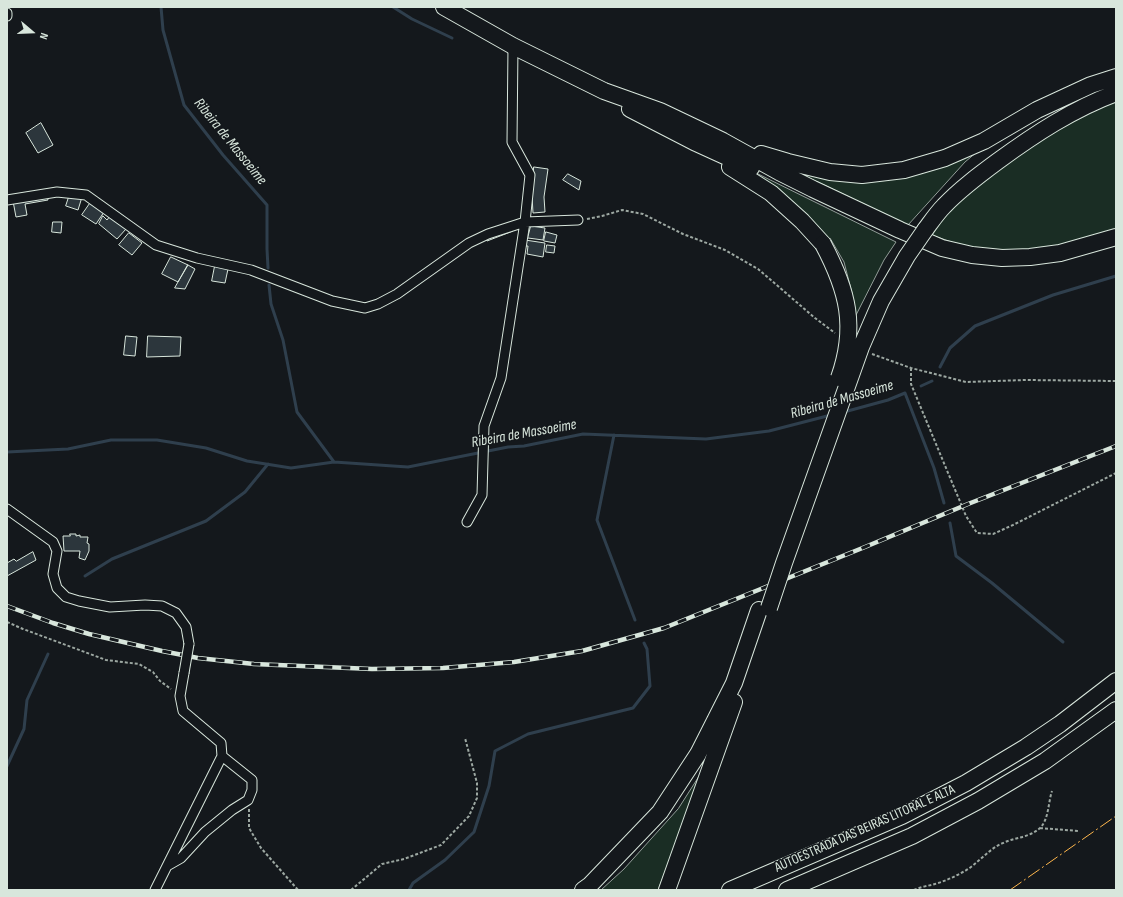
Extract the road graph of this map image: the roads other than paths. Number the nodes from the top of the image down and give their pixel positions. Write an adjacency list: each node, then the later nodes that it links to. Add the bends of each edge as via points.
1 (444, 7): 2 (highway)
2 (513, 46): 4 (highway); 10 (street, via 512,142 530,175)
3 (1116, 77): 6 (highway, via 1091,85 1037,110 984,141 945,158 904,170 862,175 830,172 788,162)
4 (604, 91): 6 (highway, via 660,111); 7 (highway, via 630,109)
5 (1116, 93): 15 (highway, bridge, via 1094,101 1060,119 972,181 944,206 907,256 881,301 861,347)
6 (723, 141): 11 (highway, via 813,189 942,248 972,255 1030,257 1060,253)
7 (694, 142): 12 (highway, via 895,238 928,252 969,264 1014,267 1059,261); 15 (highway, bridge, via 771,193 802,221 823,244 837,271 848,309 849,332 842,368)
8 (7, 200): 10 (street, via 57,192 86,195 156,245 197,258 251,270 332,301 365,308 397,294 468,243)
9 (578, 220): 10 (street)
10 (525, 222): 14 (street, via 501,378 484,426 482,495)
11 (1116, 237)
12 (1116, 246)
13 (7, 509): 18 (street, bridge, via 53,542 57,551 53,574 57,588 66,597 110,607 162,606 176,614 186,627 189,644 180,696 183,710 221,743)
14 (467, 522)
15 (764, 609): 21 (highway, via 734,683 698,754 660,812); 22 (highway)
16 (1116, 681): 23 (highway, AUTOESTRADA DAS BEIRAS LITORAL E ALTA, via 1060,724 966,783 902,816)
17 (1116, 710): 24 (highway, AUTOESTRADA DAS BEIRAS LITORAL E ALTA, via 1045,761 978,801 912,836)
18 (222, 756): 19 (street); 19 (street, via 252,780 248,800 232,810 180,858)
19 (167, 866): 20 (street)
20 (155, 890)
21 (583, 890)
22 (667, 890)
23 (730, 890)
24 (787, 890)

